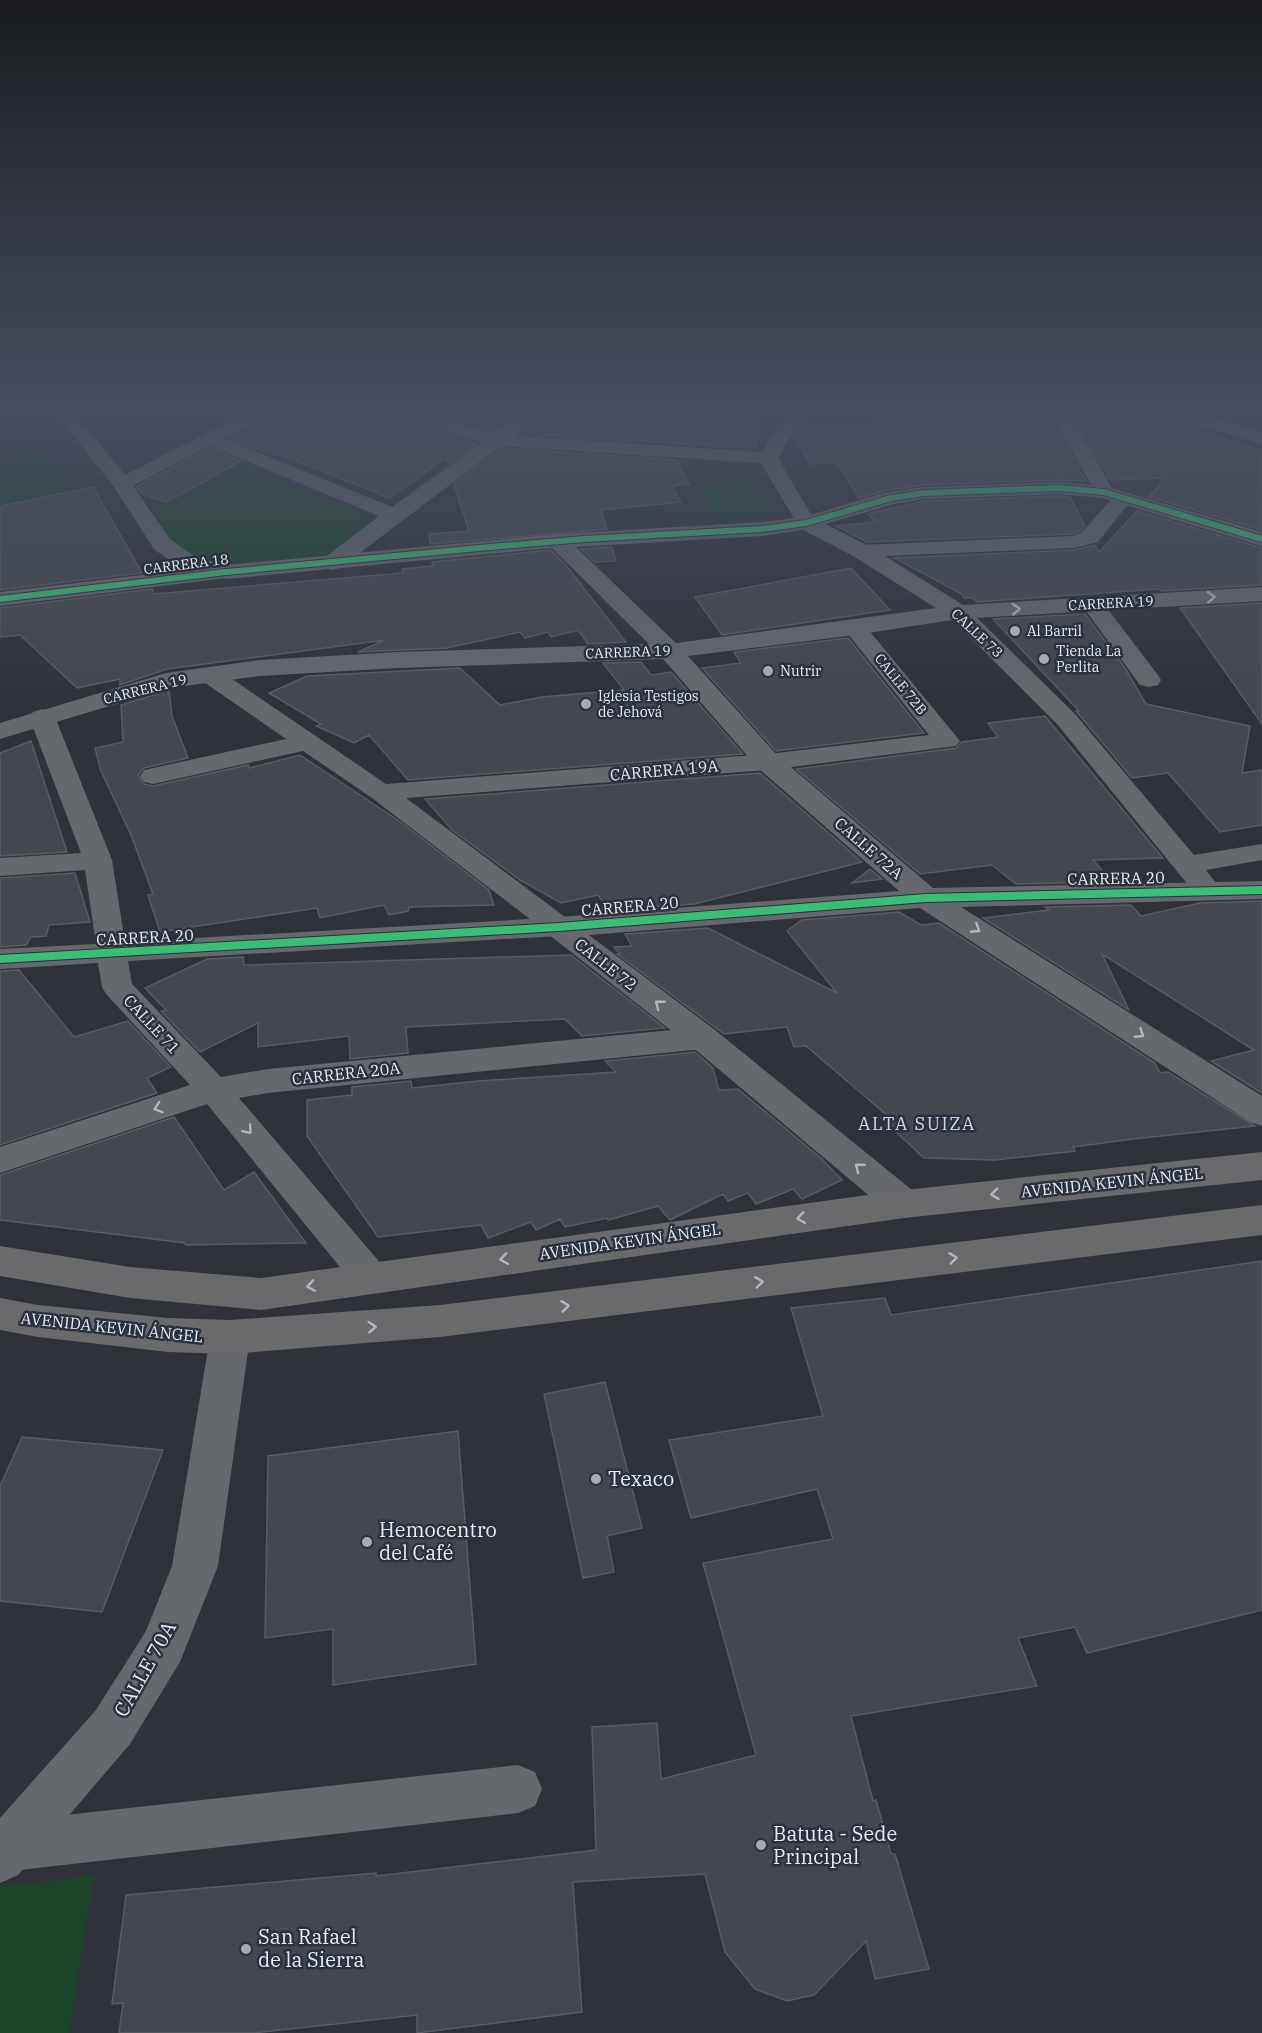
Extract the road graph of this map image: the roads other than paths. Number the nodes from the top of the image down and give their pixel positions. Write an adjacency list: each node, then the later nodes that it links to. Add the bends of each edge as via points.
1 (134, 502): 13 (street, via 162,544)
2 (364, 502): 8 (street)
3 (411, 502): 8 (street)
4 (794, 502): 9 (street)
5 (878, 502): 9 (street, CARRERA 18)
6 (1109, 502): 12 (street, via 1090,537 1074,542)
7 (1136, 502): 10 (street, CARRERA 18)
8 (394, 514): 14 (street)
9 (806, 523): 11 (street, CARRERA 18); 12 (street, CALLE 73)
10 (1262, 539)
11 (557, 541): 14 (street, CARRERA 18); 22 (street, CALLE 72A)
12 (861, 551): 20 (street, CALLE 73)
13 (180, 558): 15 (street); 16 (street, CARRERA 18)
14 (332, 562): 15 (street, CARRERA 18)
15 (226, 572): 16 (street, CARRERA 18)
16 (144, 583): 18 (street, CARRERA 18)
17 (1262, 594): 19 (street, CARRERA 19, one-way to 17)
18 (0, 599)
19 (1092, 604): 20 (street, CARRERA 19, one-way to 19); 24 (street)
20 (958, 612): 21 (street, CARRERA 19); 34 (street, CALLE 73, via 1066,719)
21 (855, 628): 22 (street, CARRERA 19); 27 (street, CALLE 72B)
22 (670, 651): 23 (street, CARRERA 19, via 375,662 260,668); 29 (street, CALLE 72A)
23 (210, 675): 25 (street, CARRERA 19, via 166,681); 28 (street, CALLE 72)
24 (1149, 680)
25 (42, 717): 26 (street, CARRERA 19); 33 (street, CALLE 71)
26 (0, 731)
27 (947, 741): 29 (street, CARRERA 19A)
28 (307, 742): 30 (street); 31 (street, CALLE 72)
29 (768, 762): 31 (street, CARRERA 19A); 38 (street, CALLE 72A)
30 (153, 776)
31 (381, 792): 39 (street, CALLE 72)
32 (1262, 852): 34 (street)
33 (98, 860): 35 (street); 40 (street, CALLE 71)
34 (1187, 865): 37 (street, CALLE 73)
35 (0, 867)
36 (1262, 890): 37 (street, CARRERA 20)
37 (1208, 891): 38 (street, CARRERA 20)
38 (927, 898): 39 (street, CARRERA 20); 44 (street, CALLE 72A, one-way to 44)
39 (559, 927): 40 (street, CARRERA 20); 42 (street, CALLE 72, one-way to 39)
40 (114, 954): 41 (street, CARRERA 20); 43 (street, CALLE 71, via 117,987)
41 (0, 959)
42 (703, 1038): 43 (street, CARRERA 20A, via 268,1081); 47 (street, CALLE 72, one-way to 42)
43 (214, 1090): 45 (street, CARRERA 20A, one-way to 45); 50 (street, CALLE 71, one-way to 50)
44 (1262, 1113)
45 (0, 1160)
46 (1262, 1166): 47 (main road, AVENIDA KEVIN ÁNGEL, one-way to 47)
47 (904, 1204): 50 (main road, AVENIDA KEVIN ÁNGEL, one-way to 50)
48 (1262, 1220): 52 (main road, AVENIDA KEVIN ÁNGEL, one-way to 48, via 451,1320)
49 (0, 1261): 50 (main road, AVENIDA KEVIN ÁNGEL, one-way to 49, via 261,1294 178,1290 69,1276)
50 (370, 1277)
51 (0, 1314): 52 (main road, AVENIDA KEVIN ÁNGEL, via 168,1335)
52 (230, 1337): 54 (street, CALLE 70A, via 195,1566 163,1646 113,1727)
53 (518, 1789): 54 (street)
54 (5, 1851)

